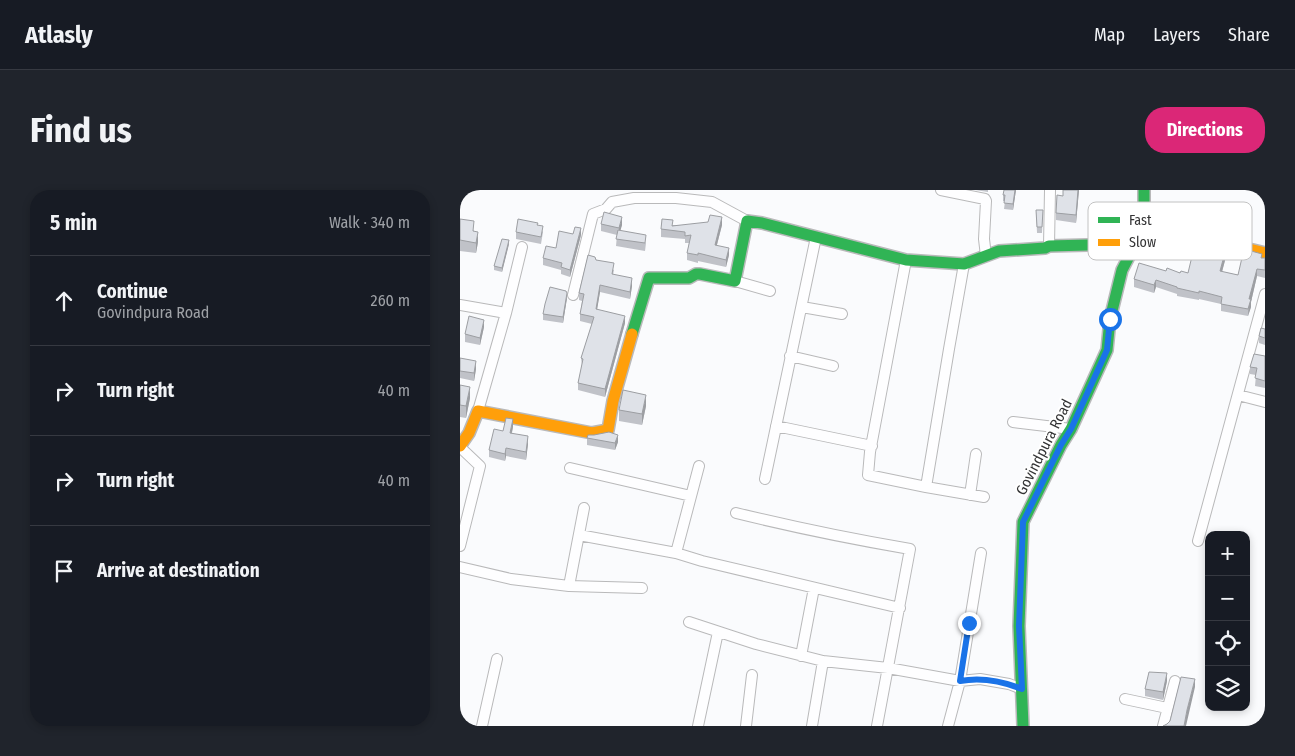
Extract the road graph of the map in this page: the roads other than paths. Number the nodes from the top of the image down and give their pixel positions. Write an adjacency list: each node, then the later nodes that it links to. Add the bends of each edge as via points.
1 (941, 190): 10 (street, via 985,199)
2 (1050, 190): 6 (street)
3 (747, 221): 4 (street); 14 (street); 17 (street, via 712,202 676,198 634,198 612,202 606,209 593,214)
4 (816, 237): 11 (street); 19 (street)
5 (1088, 245): 6 (street)
6 (1049, 246): 10 (street, via 999,251)
7 (522, 247): 20 (street)
8 (1252, 250): 9 (street)
9 (1265, 253)
10 (986, 256): 13 (street)
11 (906, 260): 13 (street); 31 (street)
12 (1127, 260): 29 (street, Govindpura Road, via 1110,319 1107,350)
13 (964, 264): 36 (street)
14 (735, 281): 15 (street); 26 (street, via 700,274 689,278 649,278 613,401 608,430 592,433)
15 (770, 291)
16 (1265, 294): 24 (street)
17 (573, 295)
18 (460, 305): 20 (street)
19 (802, 307): 21 (street); 22 (street)
20 (506, 313): 26 (street)
21 (842, 314)
22 (790, 356): 23 (street); 28 (street)
23 (832, 366)
24 (1238, 395): 25 (street); 43 (street)
25 (1265, 402)
26 (478, 411): 30 (street, via 469,434)
27 (1013, 422): 29 (street)
28 (776, 426): 31 (street); 35 (street)
29 (1071, 429): 61 (street, Govindpura Road, via 1023,522 1019,626)
30 (460, 446): 44 (street, via 480,466)
31 (872, 446): 36 (street, via 868,475)
32 (976, 454): 37 (street)
33 (699, 466): 38 (street)
34 (570, 468): 38 (street)
35 (765, 479)
36 (926, 488): 37 (street)
37 (970, 495): 39 (street)
38 (691, 496): 46 (street)
39 (984, 497)
40 (584, 508): 42 (street)
41 (736, 513): 51 (street, via 786,526 910,549)
42 (580, 535): 46 (street); 48 (street)
43 (1198, 541)
44 (460, 546)
45 (981, 553): 59 (street)
46 (676, 554): 50 (street)
47 (460, 567): 48 (street, via 511,579)
48 (569, 586): 49 (street)
49 (642, 588)
50 (814, 588): 51 (street); 54 (street)
51 (900, 608): 57 (street)
52 (689, 622): 53 (street)
53 (718, 632): 54 (street); 65 (street)
54 (801, 656): 56 (street)
55 (497, 659): 64 (street)
56 (823, 661): 57 (street); 67 (street)
57 (888, 668): 59 (street); 68 (street)
58 (752, 675): 66 (street)
59 (960, 681): 61 (street, via 980,679); 69 (street)
60 (1175, 681): 63 (street)
61 (1022, 689): 70 (street, Govindpura Road)
62 (1125, 700): 63 (street)
63 (1168, 708): 71 (street)
64 (482, 726)
65 (698, 726)
66 (746, 726)
67 (812, 726)
68 (877, 726)
69 (948, 726)
70 (1023, 726)
71 (1162, 726)

